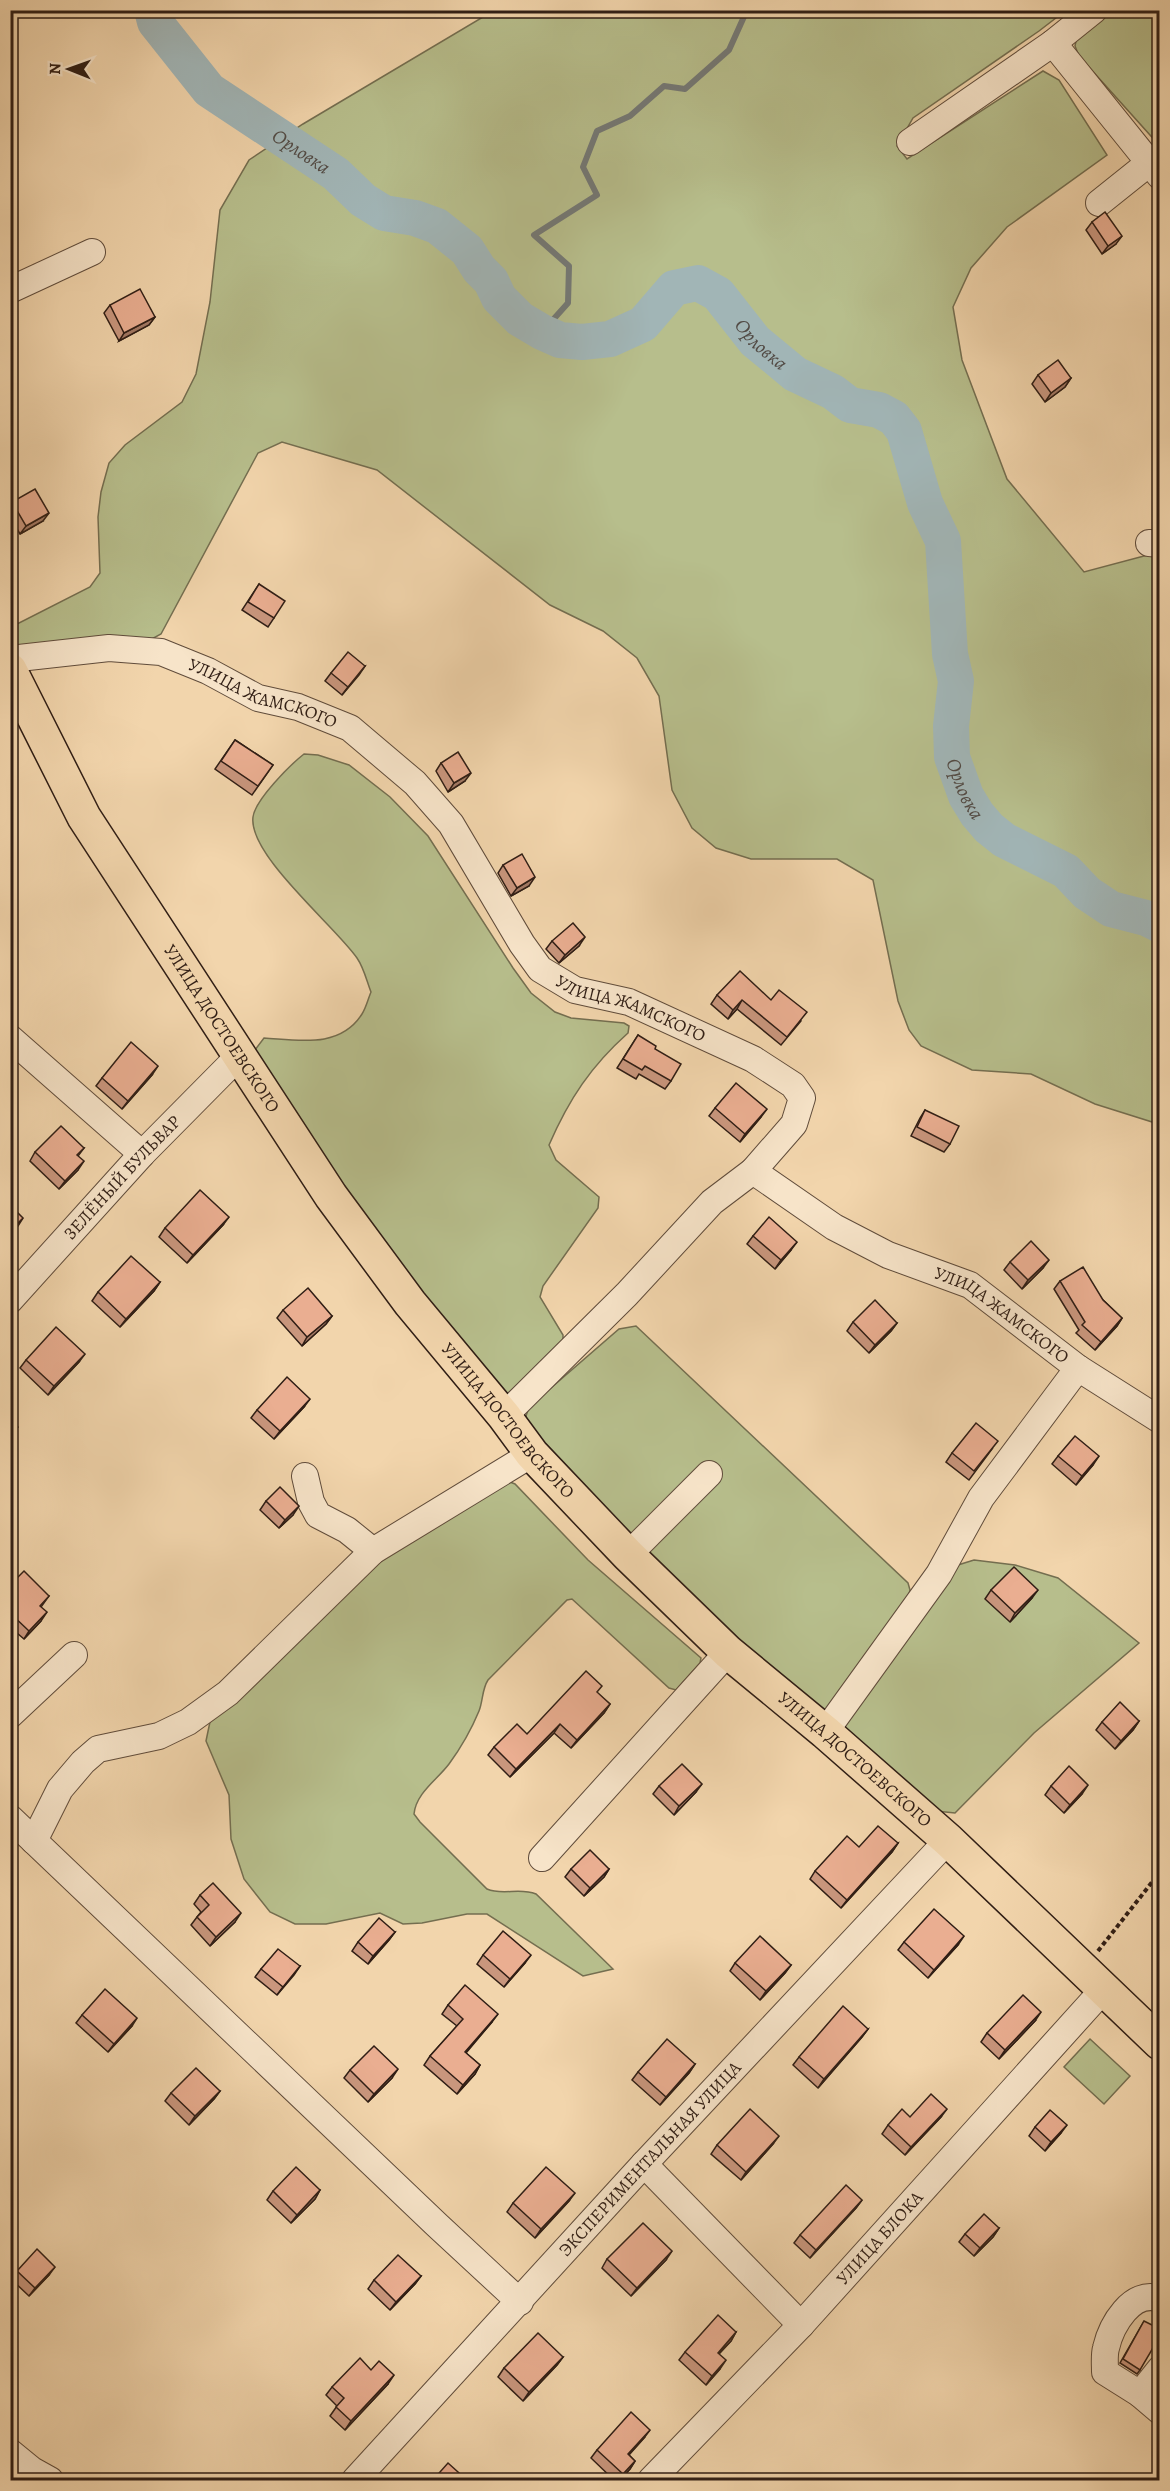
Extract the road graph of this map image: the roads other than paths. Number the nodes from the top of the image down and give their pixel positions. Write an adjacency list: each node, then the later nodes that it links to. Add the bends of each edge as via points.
1 (1094, 10): 2 (street)
2 (1053, 43): 3 (street); 4 (street)
3 (910, 142)
4 (1154, 170): 5 (street)
5 (1099, 203)
6 (92, 252): 7 (street)
7 (10, 290)
8 (10, 659): 13 (street, УЛИЦА ЖАМСКОГО, via 109,648 161,652 258,698 298,707 350,728 415,783 451,824 540,969 575,990 629,1002 660,1016 753,1059 793,1084 802,1098 794,1124)
9 (10, 670): 11 (main road, УЛИЦА ДОСТОЕВСКОГО, via 84,817)
10 (10, 1038): 12 (street)
11 (238, 1057): 12 (street, ЗЕЛЁНЫЙ БУЛЬВАР); 16 (main road, УЛИЦА ДОСТОЕВСКОГО, via 383,1268)
12 (142, 1154): 14 (street, ЗЕЛЁНЫЙ БУЛЬВАР)
13 (753, 1171): 15 (street, УЛИЦА ЖАМСКОГО, via 834,1227 888,1255 970,1285); 16 (street, via 712,1202 627,1294)
14 (10, 1300)
15 (1078, 1368): 17 (street, УЛИЦА ЖАМСКОГО); 26 (street, via 981,1498 939,1574)
16 (504, 1416): 18 (main road, УЛИЦА ДОСТОЕВСКОГО)
17 (1160, 1420)
18 (532, 1454): 21 (street); 22 (main road, УЛИЦА ДОСТОЕВСКОГО)
19 (709, 1474): 22 (street)
20 (305, 1476): 21 (street, via 318,1515 347,1530)
21 (373, 1551): 28 (street, via 228,1693 188,1722 159,1736 98,1749 82,1762 60,1789)
22 (628, 1555): 23 (main road, УЛИЦА ДОСТОЕВСКОГО)
23 (728, 1652): 26 (main road, УЛИЦА ДОСТОЕВСКОГО); 30 (street)
24 (74, 1655): 25 (street)
25 (10, 1714)
26 (825, 1732): 29 (main road, УЛИЦА ДОСТОЕВСКОГО)
27 (10, 1818): 28 (street)
28 (34, 1840): 35 (street)
29 (948, 1840): 31 (main road, УЛИЦА ДОСТОЕВСКОГО); 33 (street, ЭКСПЕРИМЕНТАЛЬНАЯ УЛИЦА)
30 (542, 1858)
31 (1093, 1980): 32 (main road, УЛИЦА ДОСТОЕВСКОГО); 36 (street, УЛИЦА БЛОКА)
32 (1160, 2043)
33 (644, 2164): 35 (street, ЭКСПЕРИМЕНТАЛЬНАЯ УЛИЦА); 36 (street)
34 (1160, 2299): 38 (street, via 1153,2296 1134,2301 1116,2320 1106,2349 1105,2372)
35 (520, 2302): 42 (street, ЭКСПЕРИМЕНТАЛЬНАЯ УЛИЦА)
36 (801, 2325): 43 (street, УЛИЦА БЛОКА)
37 (1160, 2369): 38 (street)
38 (1140, 2394): 39 (street)
39 (1160, 2411)
40 (10, 2452): 41 (street)
41 (50, 2481)
42 (355, 2481)
43 (651, 2481)

